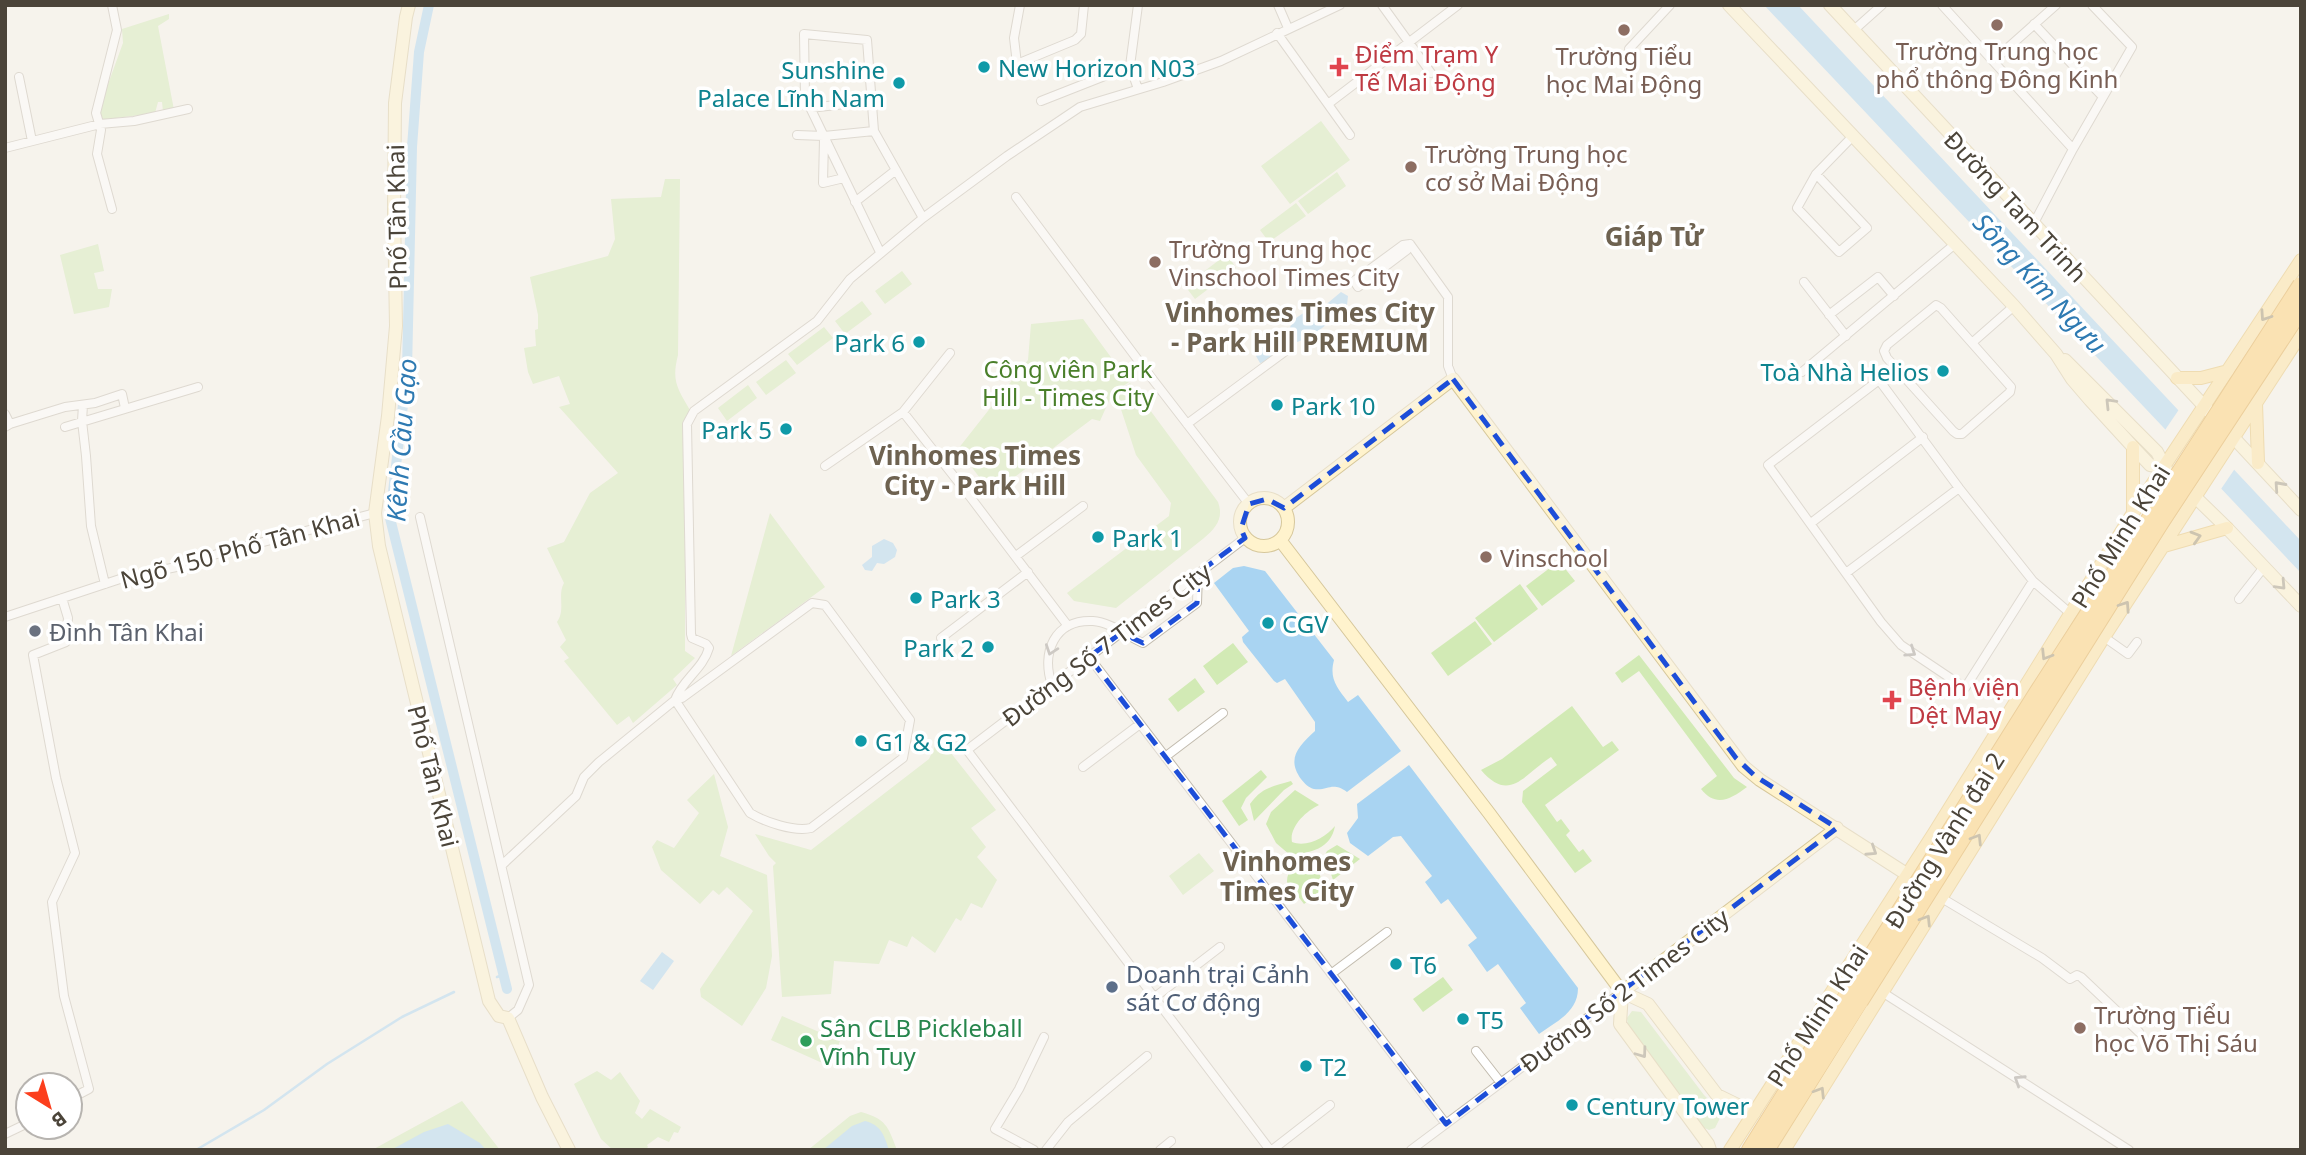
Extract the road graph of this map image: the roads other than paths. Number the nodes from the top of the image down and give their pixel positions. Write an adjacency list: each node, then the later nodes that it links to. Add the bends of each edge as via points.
1 (113, 5): 36 (street, via 117,30 99,95 96,113)
2 (409, 5): 96 (street, Phố Tân Khai, via 395,103 397,326)
3 (1020, 5): 4 (street, via 1014,38 1017,64 1075,40 1081,34)
4 (1084, 5)
5 (1138, 5): 24 (street)
6 (1279, 5): 18 (street)
7 (1340, 5): 18 (street)
8 (1382, 5): 21 (street)
9 (1458, 5): 21 (street)
10 (1670, 5): 22 (street)
11 (1729, 5): 41 (street)
12 (1830, 5): 19 (street, Đường Tam Trinh)
13 (1882, 5): 19 (street)
14 (1942, 5): 23 (street)
15 (2056, 5): 17 (street)
16 (2092, 5): 30 (street, via 2132,47)
17 (2034, 24): 23 (street); 30 (street)
18 (1288, 28): 20 (street)
19 (1854, 30): 52 (street, Đường Tam Trinh)
20 (1277, 33): 29 (street, via 1221,61); 33 (street)
21 (1409, 42): 27 (street); 33 (street)
22 (1629, 49)
23 (1993, 61): 44 (street)
24 (1129, 66): 29 (street); 31 (street)
25 (869, 69): 26 (street); 26 (street, via 867,40 804,34); 32 (street)
26 (803, 70): 34 (street)
27 (1431, 73)
28 (19, 77): 42 (street)
29 (1138, 89): 51 (street, via 1080,107)
30 (2103, 97): 44 (street)
31 (1041, 101)
32 (871, 102): 34 (street); 37 (street)
33 (1328, 104): 39 (street)
34 (810, 108): 40 (street)
35 (188, 109): 36 (street)
36 (100, 124): 42 (street); 50 (street, via 97,154)
37 (874, 131): 40 (street); 45 (street)
38 (797, 135): 40 (street)
39 (1350, 135)
40 (824, 136): 47 (street); 47 (street, via 822,183)
41 (1853, 136): 46 (street); 54 (street)
42 (32, 141): 43 (street)
43 (5, 148)
44 (2073, 149): 52 (street)
45 (896, 170): 49 (street); 51 (street)
46 (1816, 174): 46 (street, via 1797,208 1839,252 1867,228)
47 (844, 178): 49 (street)
48 (1016, 197): 81 (street)
49 (855, 202): 55 (street)
50 (112, 209)
51 (923, 218): 55 (street)
52 (2033, 225): 71 (street, Đường Tam Trinh)
53 (1410, 244): 53 (street, via 1354,281 1358,288 1407,250); 72 (street, via 1448,297)
54 (1955, 244): 59 (street); 60 (street)
55 (880, 252): 123 (street, via 850,279 817,321 694,411 687,424 691,634 709,648)
56 (2301, 261): 69 (main road, one-way to 69)
57 (1804, 282): 62 (street)
58 (2301, 285): 139 (highway, Đường Vành đai 2, bridge, via 2037,693)
59 (1894, 296): 62 (street, via 1878,277); 64 (street)
60 (2014, 306): 65 (street); 68 (street)
61 (2301, 309): 139 (highway, Đường Vành đai 2, bridge)
62 (1829, 314): 64 (street)
63 (2301, 334): 74 (main road)
64 (1846, 336): 70 (street)
65 (1973, 342): 65 (street, via 1936,305 1884,351 1957,434 2011,389)
66 (1287, 350): 81 (street)
67 (950, 353): 78 (street)
68 (2056, 354): 86 (street, via 2072,379); 89 (street, one-way to 68, via 2157,452)
69 (2228, 370): 71 (main road); 77 (main road)
70 (1802, 372)
71 (2177, 377): 77 (street, Đường Tam Trinh)
72 (1452, 379): 94 (street); 128 (street, via 1736,758 1755,776)
73 (198, 387): 76 (street)
74 (2256, 402): 85 (main road); 87 (main road)
75 (83, 405): 76 (street, via 122,394); 80 (street); 82 (street)
76 (125, 408): 80 (street)
77 (2200, 410): 85 (street, Đường Tam Trinh); 89 (main road, Phố Minh Khai)
78 (903, 412): 88 (street); 104 (street)
79 (5, 414): 82 (street)
80 (82, 421): 83 (street); 110 (street, via 90,526)
81 (1186, 424): 92 (street)
82 (8, 426)
83 (65, 427)
84 (1923, 437): 90 (street); 99 (street); 99 (street, via 1879,380 1833,413 1768,465)
85 (2230, 442): 87 (street, Đường Tam Trinh); 91 (main road, Phố Minh Khai)
86 (2133, 447): 89 (street, via 2150,465); 97 (main road)
87 (2258, 463): 95 (street, Đường Tam Trinh, one-way to 87)
88 (825, 466)
89 (2163, 467): 91 (street); 97 (main road, Phố Minh Khai)
90 (1959, 488): 108 (street); 109 (street)
91 (2199, 492): 100 (street); 103 (main road, Phố Minh Khai)
92 (1249, 503): 94 (street, via 1267,499); 101 (street, via 1240,520)
93 (1083, 506): 104 (street)
94 (1284, 508): 102 (street, via 1288,525)
95 (2301, 510)
96 (375, 513): 110 (street, Ngõ 150 Phố Tân Khai); 141 (street, Phố Tân Khai, via 379,546 489,1001 499,1016)
97 (2133, 513): 114 (main road, Phố Minh Khai)
98 (419, 517): 129 (street, Phố Tân Khai)
99 (1811, 523): 108 (street)
100 (2227, 528): 103 (main road, one-way to 100); 105 (street)
101 (1245, 538): 102 (street, via 1265,546); 107 (street, Đường Số 7 Times City)
102 (1280, 540): 137 (street)
103 (2164, 546): 118 (main road, Phố Minh Khai, one-way to 103)
104 (1016, 556): 106 (street)
105 (2264, 567): 112 (street); 113 (street, one-way to 113)
106 (1028, 572): 116 (street); 119 (street)
107 (1198, 573): 117 (street, Đường Số 7 Times City); 117 (street, via 1197,603 1143,643)
108 (1846, 573): 109 (street, one-way to 109, via 1901,645 1965,688)
109 (2034, 581): 114 (street)
110 (105, 584): 111 (street, Ngõ 150 Phố Tân Khai)
111 (62, 598): 115 (street, Ngõ 150 Phố Tân Khai); 147 (street, via 68,618 66,642 33,655 75,853 52,902 64,996 89,1089)
112 (2239, 599)
113 (2301, 606)
114 (2071, 614): 130 (main road, Phố Minh Khai, one-way to 130)
115 (5, 617)
116 (1069, 626): 117 (street, via 1094,621); 122 (street, one-way to 122, via 1054,639 1047,654)
117 (1121, 633): 121 (street, Đường Số 7 Times City)
118 (2104, 637): 120 (street, via 2128,654); 131 (main road, Phố Minh Khai, one-way to 118)
119 (941, 638)
120 (2137, 642)
121 (1089, 657): 122 (street, Đường Số 7 Times City); 125 (street)
122 (1052, 685): 140 (street, Đường Số 7 Times City, via 967,750)
123 (675, 700): 123 (street, via 811,603 825,605 910,720 903,758 803,830 750,813); 129 (street, via 599,762 584,777 576,796)
124 (1223, 713): 126 (street)
125 (1140, 724): 126 (street); 127 (street)
126 (1166, 757): 136 (street)
127 (1083, 767)
128 (1836, 828): 130 (street, one-way to 130); 137 (street, Đường Số 2 Times City)
129 (502, 865): 141 (street, Phố Tân Khai, via 529,985 518,1010)
130 (1908, 875): 131 (main road); 132 (main road, Phố Minh Khai)
131 (1940, 897): 134 (main road, Phố Minh Khai, one-way to 131); 142 (street, via 2070,979 2081,977)
132 (1877, 922): 134 (main road); 149 (main road, Phố Minh Khai)
133 (1387, 932): 136 (street)
134 (1912, 942): 138 (main road, Phố Minh Khai)
135 (1220, 947): 140 (street)
136 (1331, 974): 150 (street)
137 (1622, 992): 146 (street, Đường Số 2 Times City); 149 (street, via 1648,1004 1717,1095); 158 (street, one-way to 158, via 1620,1024)
138 (1882, 992): 162 (main road, Phố Minh Khai, one-way to 138); 163 (street, one-way to 138)
139 (1855, 996): 160 (highway, Đường Vành đai 2); 161 (highway)
140 (1155, 997): 156 (street)
141 (508, 1018): 152 (street)
142 (2139, 1032)
143 (1044, 1037): 153 (street, via 995,1129)
144 (1476, 1051): 146 (street)
145 (1147, 1056): 154 (street, via 1068,1122)
146 (1501, 1083): 150 (street, Đường Số 2 Times City)
147 (84, 1092)
148 (1330, 1105): 156 (street)
149 (1754, 1113): 159 (main road, Phố Minh Khai)
150 (1446, 1124): 157 (street, Đường Số 2 Times City)
151 (1171, 1141): 155 (street)
152 (569, 1150)
153 (1034, 1150)
154 (1046, 1150)
155 (1160, 1150)
156 (1271, 1150)
157 (1412, 1150)
158 (1710, 1150)
159 (1730, 1150)
160 (1750, 1150)
161 (1766, 1150)
162 (1784, 1150)
163 (2129, 1150)

